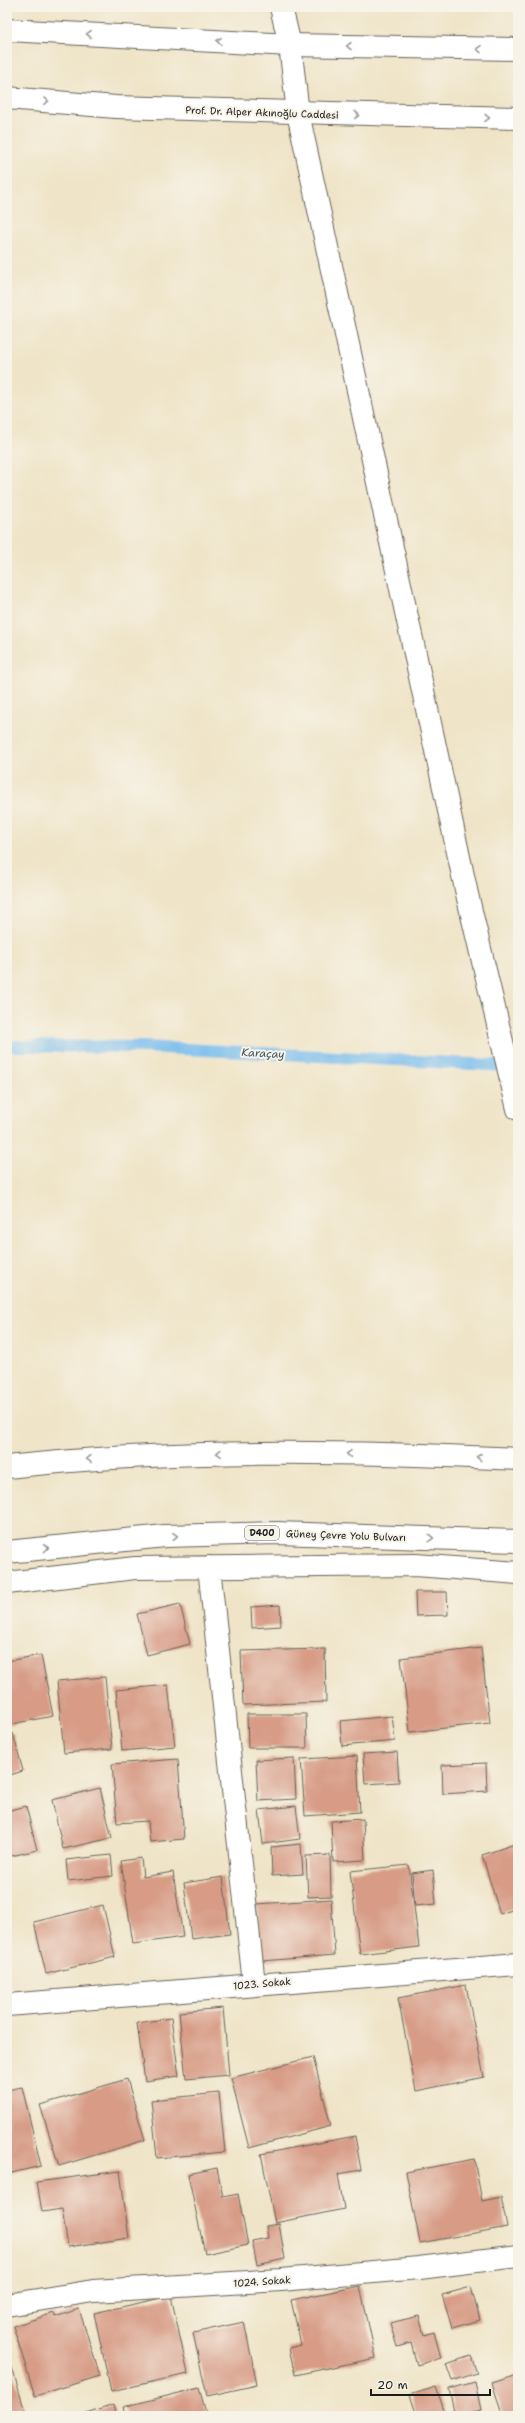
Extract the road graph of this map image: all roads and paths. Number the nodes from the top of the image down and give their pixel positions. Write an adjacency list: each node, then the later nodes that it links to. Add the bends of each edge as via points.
1 (281, 7): 3 (main road)
2 (7, 30): 3 (main road, one-way to 2)
3 (290, 45): 4 (main road, one-way to 3); 6 (main road)
4 (518, 49)
5 (7, 98): 6 (main road, Prof. Dr. Alper Akınoğlu Caddesi, one-way to 6, via 116,107)
6 (298, 113): 7 (main road, Prof. Dr. Alper Akınoğlu Caddesi, one-way to 7); 8 (main road, via 467,894)
7 (518, 118)
8 (518, 1109)
9 (518, 1459): 10 (main road, one-way to 10, via 428,1454 246,1452 70,1460)
10 (7, 1467)
11 (518, 1541): 12 (main road, Güney Çevre Yolu Bulvarı / D400, one-way to 11, via 166,1536 277,1533)
12 (7, 1552)
13 (209, 1567): 14 (main road, via 416,1565); 15 (main road, via 135,1568); 17 (main road)
14 (518, 1573)
15 (7, 1583)
16 (518, 1964): 17 (main road, 1023. Sokak)
17 (254, 1984): 18 (main road, 1023. Sokak)
18 (7, 2006)
19 (518, 2256): 20 (main road, 1024. Sokak, via 420,2268 289,2279 93,2291)
20 (7, 2305)

